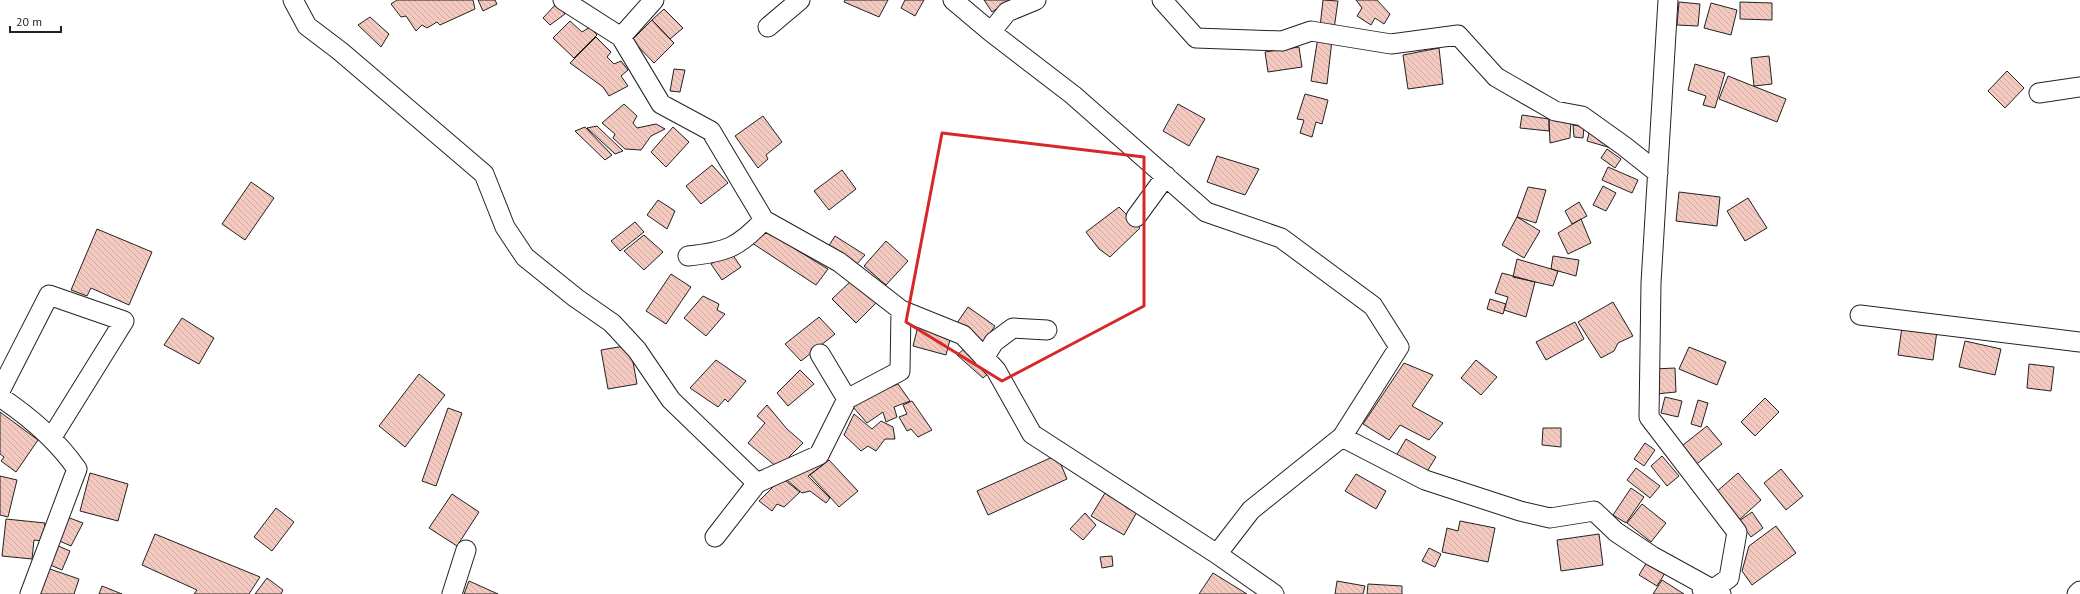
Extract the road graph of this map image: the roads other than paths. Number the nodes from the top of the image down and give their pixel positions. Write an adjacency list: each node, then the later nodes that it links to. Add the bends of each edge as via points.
1 (293, 0): 30 (street, via 307,26 484,174 505,227 525,257 612,324 637,350 671,400)
2 (563, 0): 11 (street)
3 (654, 0): 11 (street)
4 (800, 0): 9 (street)
5 (953, 0): 10 (street)
6 (1036, 0): 10 (street, via 1007,12)
7 (1162, 0): 14 (street, via 1196,38 1282,41 1311,31 1391,44 1458,35 1496,77 1555,111 1582,116)
8 (1668, 0): 14 (street)
9 (768, 27)
10 (990, 32): 15 (street, via 1073,95)
11 (621, 37): 17 (street, via 661,104 711,131)
12 (2080, 87): 13 (street)
13 (2040, 93)
14 (1658, 173): 35 (street, via 1651,283 1649,417 1737,532 1729,578)
15 (1166, 176): 16 (street); 29 (street, via 1206,212 1281,238 1373,306 1399,347)
16 (1136, 217)
17 (764, 220): 18 (street, via 733,248); 19 (street, via 840,262)
18 (688, 256)
19 (901, 310): 24 (street, via 963,335); 27 (street, via 900,371)
20 (1860, 315): 22 (street)
21 (1048, 330): 24 (street, via 1013,328 994,342)
22 (2080, 342)
23 (820, 354): 27 (street)
24 (984, 358): 33 (street, via 996,370 1032,434)
25 (0, 391): 28 (street, via 49,295 124,321)
26 (0, 397): 28 (street)
27 (847, 399): 30 (street, via 819,455)
28 (52, 437): 36 (street, via 77,469)
29 (1342, 437): 33 (street, via 1250,510); 35 (street, via 1425,480 1520,511 1550,518 1594,511 1616,532)
30 (757, 483): 31 (street)
31 (715, 537)
32 (466, 550): 37 (street)
33 (1217, 554): 38 (street)
34 (2080, 591): 39 (street)
35 (1710, 593)
36 (30, 594)
37 (452, 594)
38 (1274, 594)
39 (2077, 594)

